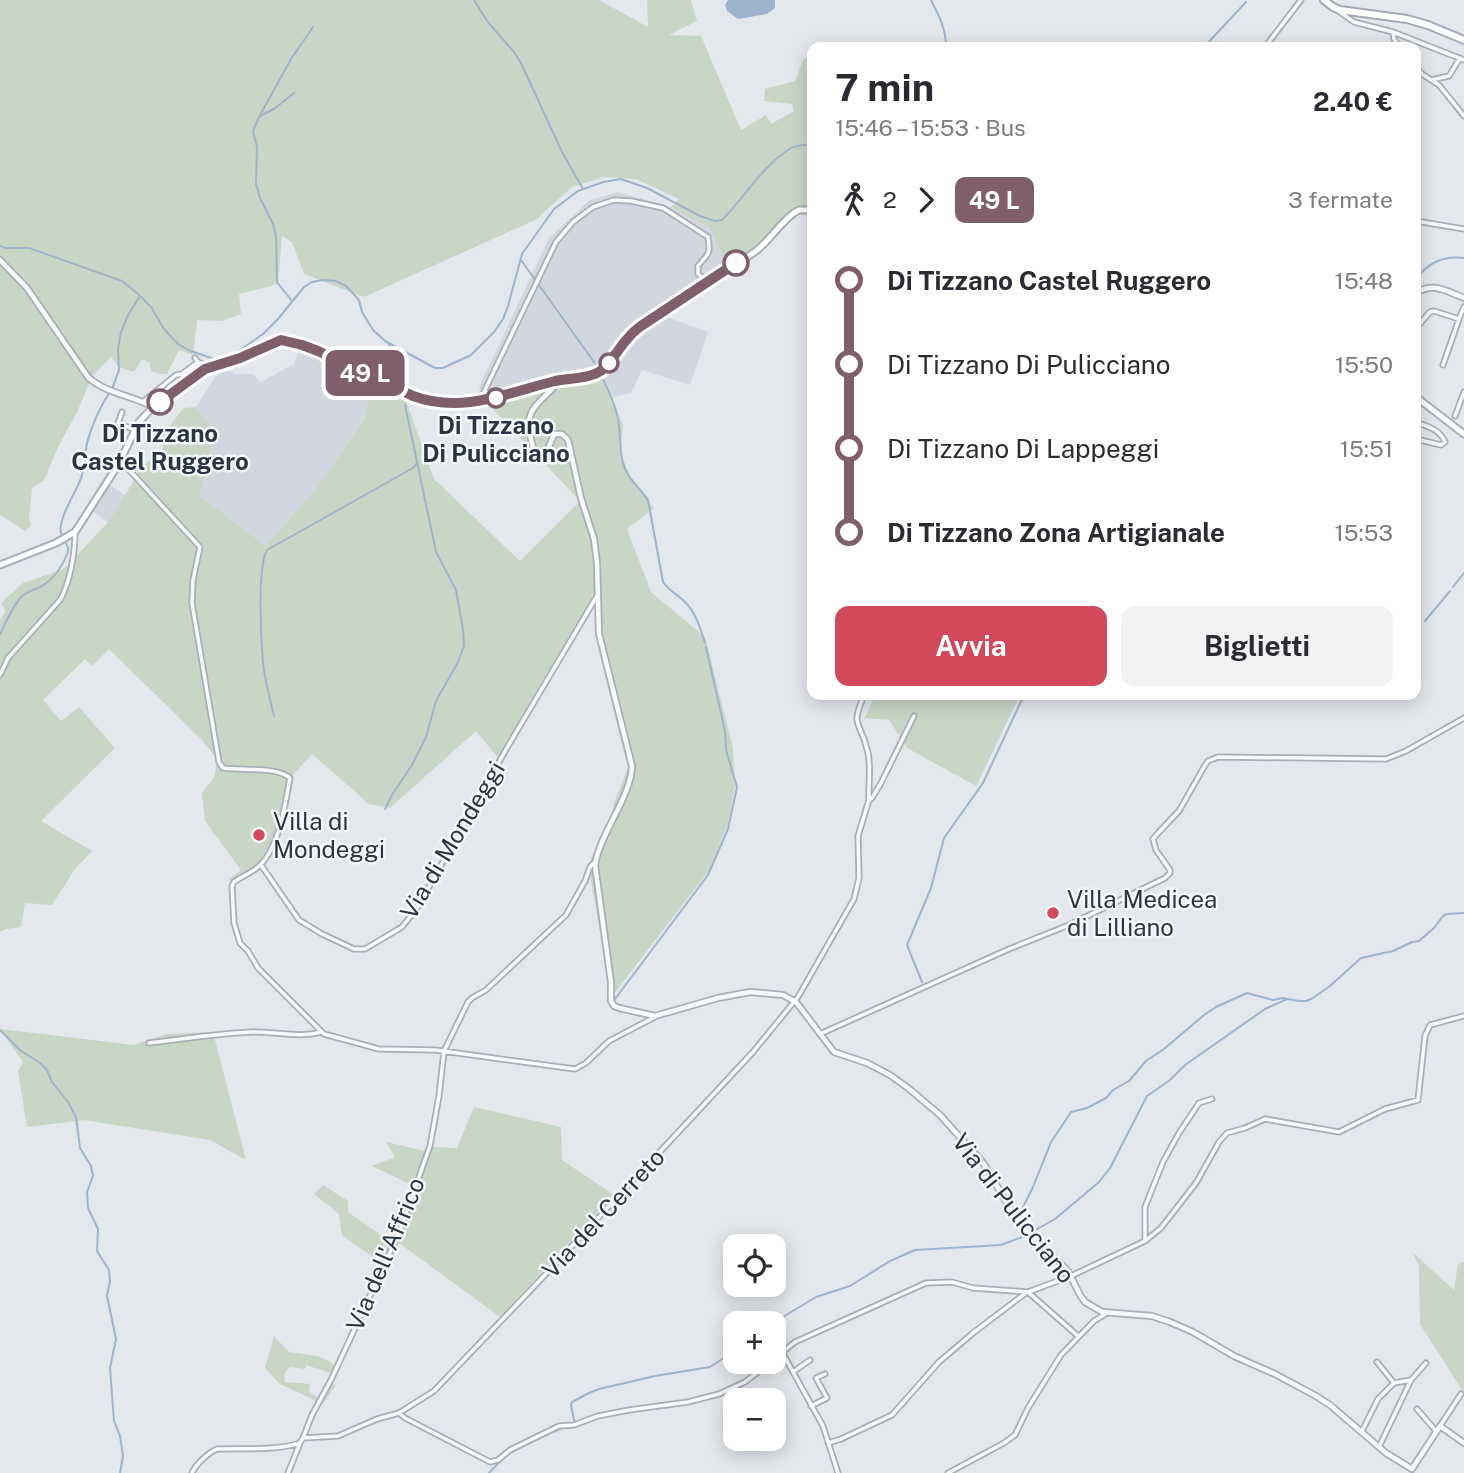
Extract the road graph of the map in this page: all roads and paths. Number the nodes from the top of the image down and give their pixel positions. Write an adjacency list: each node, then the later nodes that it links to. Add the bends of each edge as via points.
1 (1301, 0): 6 (street)
2 (1324, 0): 3 (main road)
3 (1333, 8): 4 (street, via 1354,22); 5 (main road, via 1413,20)
4 (1392, 32): 7 (street); 8 (street)
5 (1464, 40)
6 (1269, 42)
7 (1396, 42)
8 (1418, 42)
9 (1421, 43): 10 (street)
10 (1462, 59): 12 (street, via 1449,76)
11 (1421, 71): 12 (street)
12 (1431, 79): 13 (street)
13 (1464, 116)
14 (807, 210): 18 (main road, via 787,218 761,247)
15 (1421, 222): 16 (street)
16 (1464, 229)
17 (0, 260): 29 (street, via 27,288 96,385)
18 (708, 282): 26 (main road, via 641,326 600,372); 28 (street, via 698,274 698,266 708,256 708,237 693,226 663,208 631,201 614,200 593,207 556,242)
19 (1421, 290): 20 (street, via 1434,287)
20 (1464, 298)
21 (1464, 307): 22 (street)
22 (1459, 319): 23 (street, via 1434,311); 24 (street)
23 (1421, 324)
24 (1443, 365)
25 (211, 367): 28 (main road, via 286,340 428,402); 29 (street, via 196,360); 31 (main road)
26 (556, 381): 28 (main road); 41 (street, via 532,410 528,426 539,456 545,455 555,434 567,438 594,539)
27 (1464, 392): 33 (street)
28 (482, 400)
29 (144, 401): 31 (street)
30 (1421, 401): 36 (main road)
31 (153, 407): 35 (main road)
32 (122, 412): 35 (street, via 118,424)
33 (1455, 416)
34 (1421, 424): 37 (street, via 1435,429 1444,442)
35 (135, 430): 38 (main road)
36 (1464, 434)
37 (1421, 440)
38 (121, 460): 39 (main road); 48 (street, via 200,547 192,603 219,762 223,768 275,772 290,778 280,827)
39 (75, 533): 40 (main road); 42 (street, via 65,593 8,658)
40 (0, 565)
41 (597, 596): 47 (street, via 601,646 632,769); 48 (street, Via di Mondeggi, via 402,927 365,949 354,949 299,920)
42 (0, 675)
43 (862, 700): 46 (street, via 856,718 867,748)
44 (914, 716): 46 (street)
45 (1464, 718): 53 (street, via 1397,756 1385,758 1213,758 1180,811 1153,839 1170,870 1165,877 1069,925)
46 (869, 800): 49 (street, Via del Cerreto, via 858,835 859,878 854,899)
47 (596, 862): 50 (street, via 612,1003); 54 (street, via 566,915 468,1002)
48 (261, 864): 52 (street, via 232,886 237,935 258,968)
49 (795, 1001): 50 (street, via 780,994 743,993); 53 (street, Via di Pulicciano); 81 (street, Via del Cerreto, via 736,1070 434,1391)
50 (657, 1016): 58 (street, via 609,1041 575,1069)
51 (1464, 1016): 61 (street, via 1428,1028 1418,1100 1385,1109 1339,1132 1265,1119 1227,1133 1196,1183)
52 (321, 1032): 55 (street, via 230,1033); 56 (street, via 379,1049)
53 (820, 1034): 62 (street, Via di Pulicciano, via 834,1052 890,1075 940,1115 984,1164 1021,1225)
54 (448, 1040): 56 (street); 57 (street)
55 (149, 1043)
56 (435, 1050): 57 (street)
57 (444, 1051): 58 (street); 59 (street, Via dell'Affrico)
58 (452, 1052): 59 (street)
59 (442, 1062): 84 (street, Via dell'Affrico, via 429,1146 399,1233)
60 (1212, 1099): 61 (street, via 1199,1103 1163,1163 1145,1207)
61 (1145, 1241): 62 (street)
62 (1071, 1276): 63 (street); 64 (street, Via di Pulicciano, via 1083,1300)
63 (1028, 1292): 67 (street); 68 (street, via 926,1283); 85 (street, via 939,1362 888,1418)
64 (1098, 1311): 65 (street); 66 (street)
65 (1107, 1313): 66 (street); 83 (street, via 1147,1315 1185,1328 1316,1396)
66 (1094, 1321): 67 (street)
67 (1078, 1336): 92 (street, via 1060,1355 1015,1434)
68 (786, 1349)
69 (786, 1359): 73 (street)
70 (810, 1360): 73 (street)
71 (1377, 1362): 77 (street)
72 (1426, 1363): 76 (street)
73 (793, 1372): 79 (street)
74 (755, 1374): 81 (street, via 719,1394 559,1426 494,1462)
75 (825, 1374): 79 (street, via 816,1378 827,1398)
76 (1411, 1380): 77 (street); 87 (street)
77 (1394, 1383): 83 (street, via 1378,1399)
78 (1461, 1394): 82 (street)
79 (811, 1406): 85 (street)
80 (1417, 1409): 82 (street)
81 (399, 1413): 84 (street, Via del Cerreto, via 338,1436)
82 (1438, 1429): 86 (street); 88 (street)
83 (1361, 1433): 87 (street)
84 (302, 1441): 89 (street, Via del Cerreto, via 217,1450); 90 (street, Via dell'Affrico)
85 (828, 1443): 91 (street)
86 (1464, 1443)
87 (1379, 1447): 88 (street)
88 (1412, 1469): 93 (street)
89 (192, 1473)
90 (288, 1473)
91 (838, 1473)
92 (948, 1473)
93 (1418, 1473)

